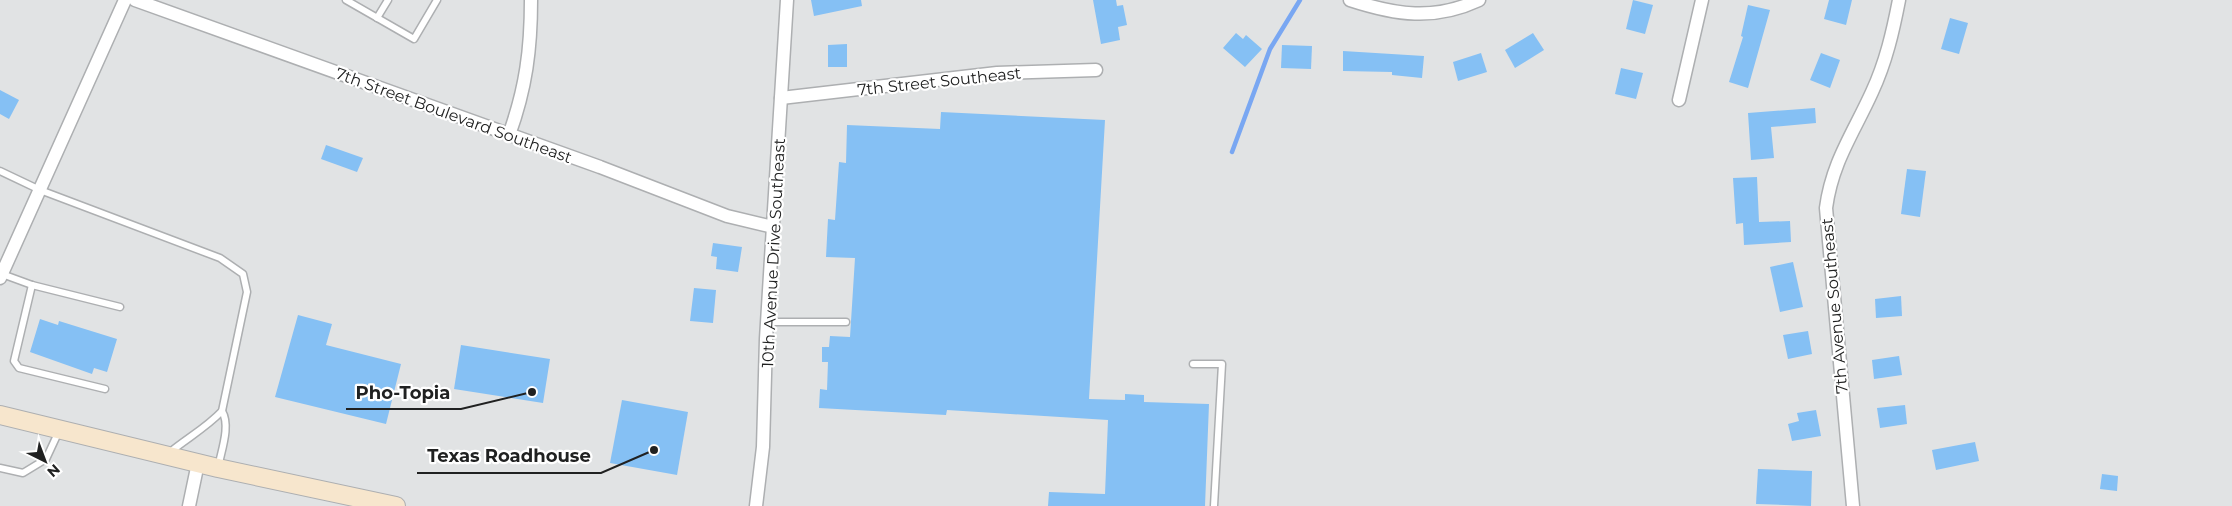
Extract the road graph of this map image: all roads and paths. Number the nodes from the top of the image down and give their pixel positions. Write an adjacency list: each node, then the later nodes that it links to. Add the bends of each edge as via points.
1 (124, 0): 18 (street)
2 (135, 0): 16 (street, 7th Street Boulevard Southeast)
3 (346, 0): 12 (lane)
4 (388, 0): 12 (lane)
5 (437, 0): 12 (lane, via 414,39)
6 (532, 0): 16 (street, via 528,71)
7 (787, 0): 14 (street, 10th Avenue Drive Southeast)
8 (1350, 0): 9 (street, via 1391,12 1425,14 1442,13)
9 (1479, 0)
10 (1702, 0): 15 (street)
11 (1899, 0): 39 (street, 7th Avenue Southeast, via 1881,70 1836,161 1826,208)
12 (377, 18)
13 (1096, 70): 14 (street, 7th Street Southeast, via 997,73)
14 (781, 98): 19 (street, 10th Avenue Drive Southeast)
15 (1679, 100)
16 (509, 135): 19 (street, 7th Street Boulevard Southeast, via 727,216)
17 (0, 171): 18 (lane)
18 (40, 190): 20 (street); 28 (lane, via 220,258 243,274 247,292)
19 (773, 227): 24 (street, 10th Avenue Drive Southeast)
20 (4, 258): 21 (street)
21 (1, 276): 22 (lane)
22 (32, 285): 23 (lane); 27 (lane, via 14,360 19,368)
23 (120, 307)
24 (767, 322): 25 (lane); 37 (street, 10th Avenue Drive Southeast, via 763,447)
25 (846, 322)
26 (1193, 364): 38 (lane, via 1222,364)
27 (105, 389)
28 (222, 411): 31 (lane, via 209,425 188,436); 34 (lane, via 226,427)
29 (0, 415): 30 (main road)
30 (60, 430): 31 (main road); 33 (lane, via 46,460 23,473)
31 (167, 456): 32 (main road)
32 (198, 463): 34 (main road); 35 (street)
33 (0, 468)
34 (218, 468): 36 (main road)
35 (188, 506)
36 (396, 506)
37 (756, 506)
38 (1214, 506)
39 (1853, 506)

